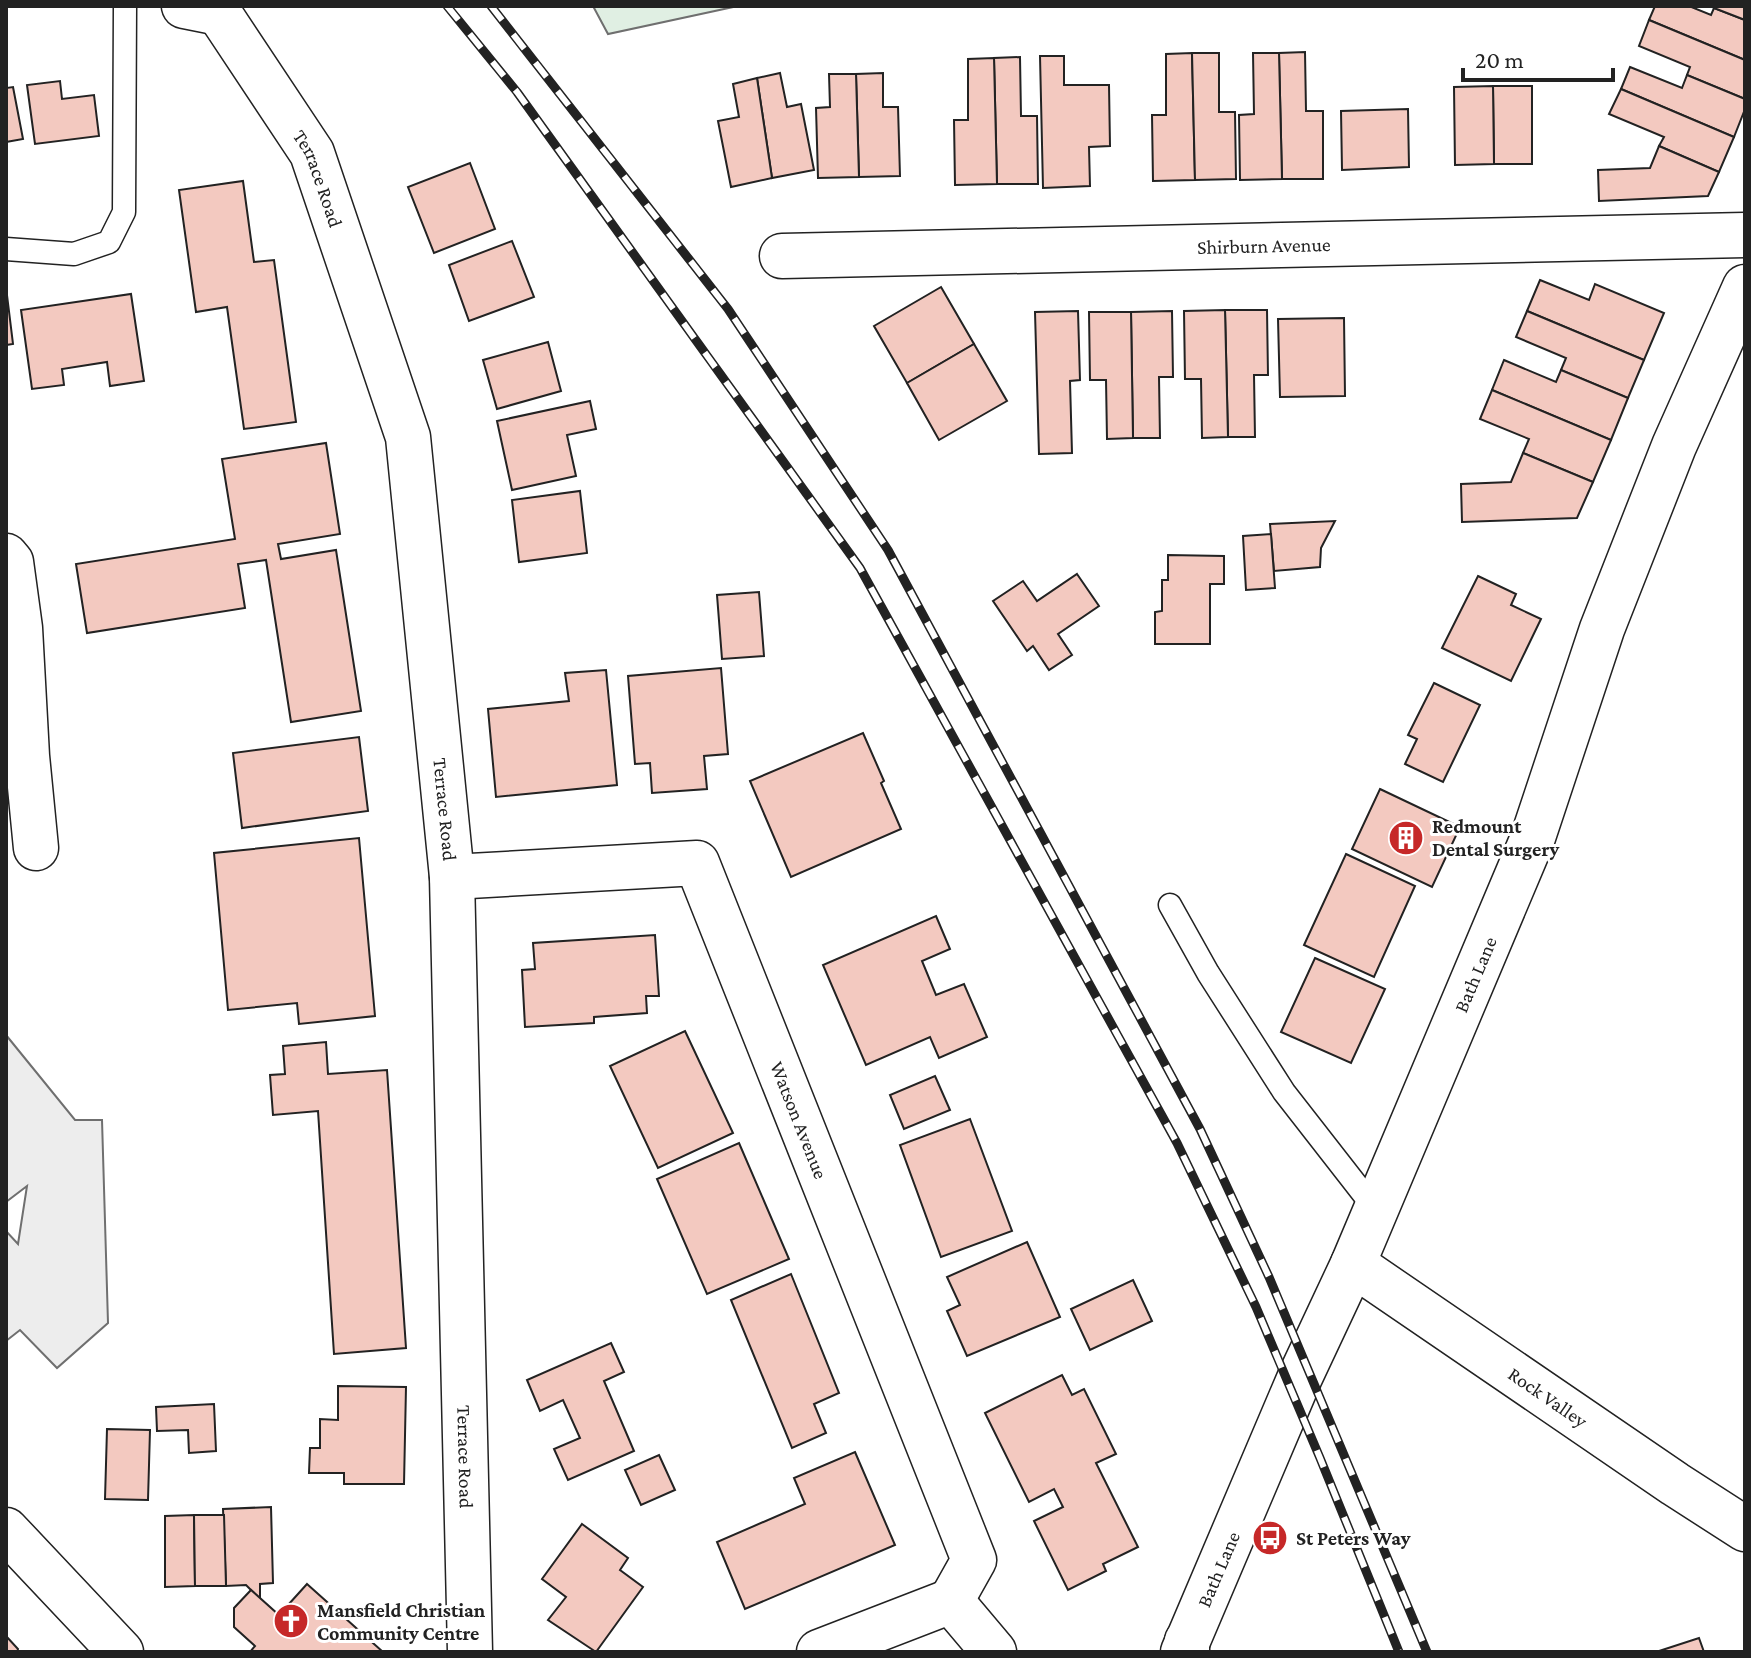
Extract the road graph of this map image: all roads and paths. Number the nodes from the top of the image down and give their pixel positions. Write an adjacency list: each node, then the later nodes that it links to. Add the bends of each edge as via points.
1 (125, 6): 4 (lane, via 124,212 109,242 74,254)
2 (212, 8): 9 (main road, Terrace Road, via 312,153 408,437)
3 (1745, 235): 5 (main road, Shirburn Avenue)
4 (6, 249)
5 (782, 256)
6 (1745, 287): 11 (main road, Bath Lane, via 1607,615 1532,840)
7 (6, 556): 8 (main road, via 20,628)
8 (36, 848)
9 (452, 877): 15 (main road, Watson Avenue, via 697,863 974,1560); 18 (main road, Terrace Road)
10 (1170, 905): 11 (lane, via 1284,1092)
11 (1376, 1210): 12 (main road, Bath Lane)
12 (1353, 1264): 13 (main road, Rock Valley); 16 (main road, Bath Lane)
13 (1745, 1529)
14 (6, 1530): 17 (main road)
15 (951, 1601): 19 (main road); 20 (main road)
16 (1186, 1648)
17 (121, 1652)
18 (470, 1652)
19 (819, 1652)
20 (994, 1652)

